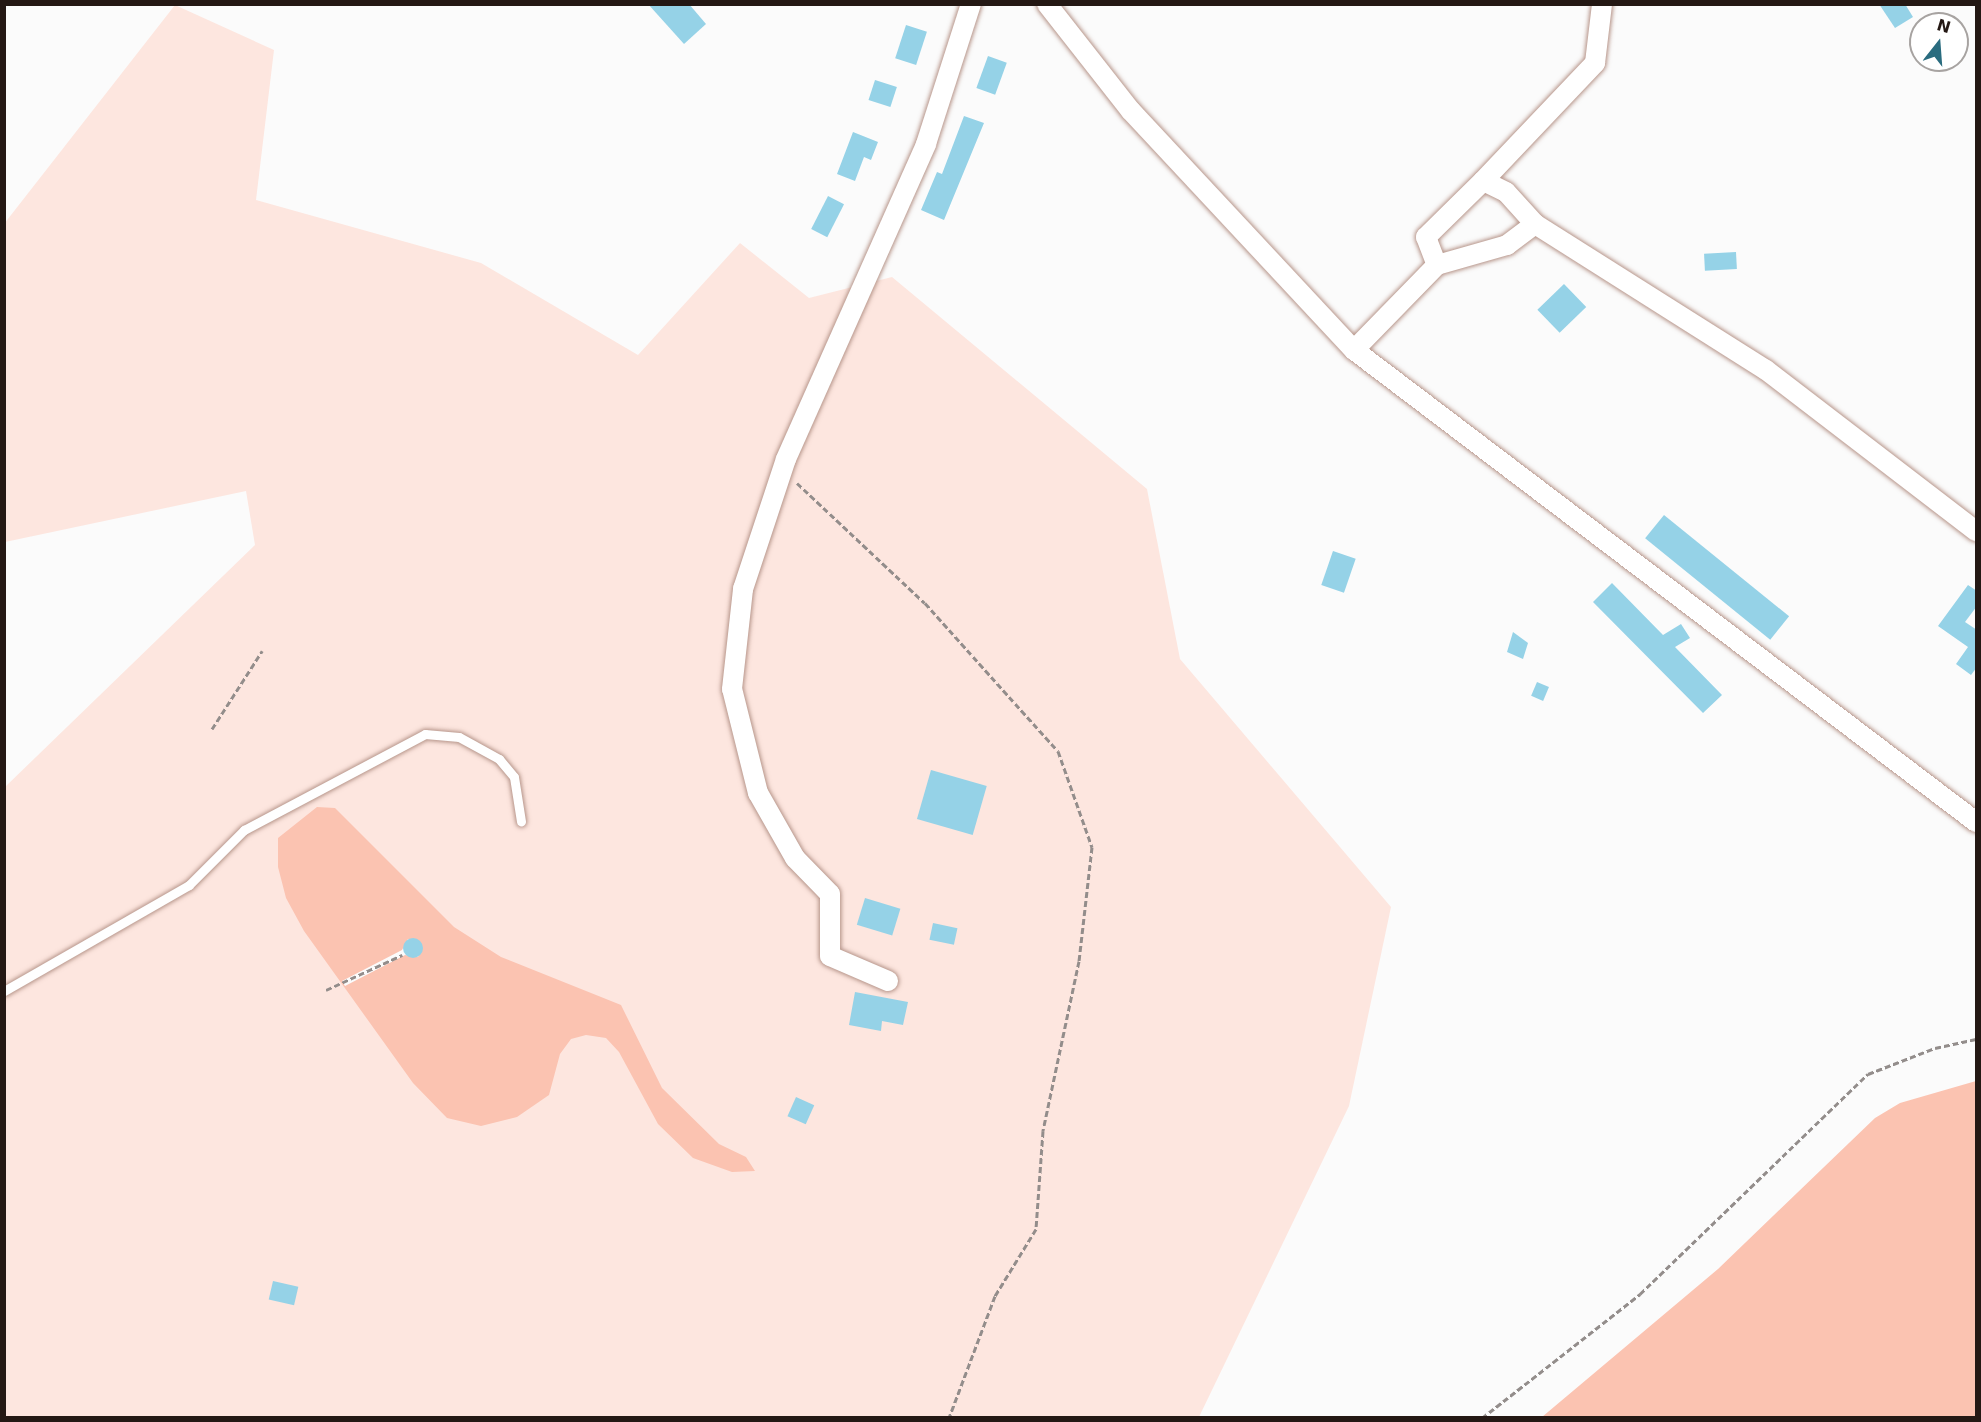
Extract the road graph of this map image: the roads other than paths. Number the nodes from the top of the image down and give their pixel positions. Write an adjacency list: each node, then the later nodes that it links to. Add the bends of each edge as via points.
1 (971, 4): 11 (street, via 926,144 786,459 743,589 732,688 758,793 795,858 830,894 830,956)
2 (1047, 4): 7 (street, via 1131,111)
3 (1602, 4): 4 (street, via 1595,63)
4 (1483, 181): 5 (street, via 1506,192); 6 (street, via 1426,237)
5 (1535, 224): 6 (street, via 1508,245); 8 (street, via 1766,370)
6 (1437, 265): 7 (street)
7 (1354, 350): 10 (street)
8 (1977, 531)
9 (521, 820): 12 (lane, via 514,777 499,759 459,737 425,734 244,830 189,885)
10 (1977, 822)
11 (888, 981)
12 (4, 991)

